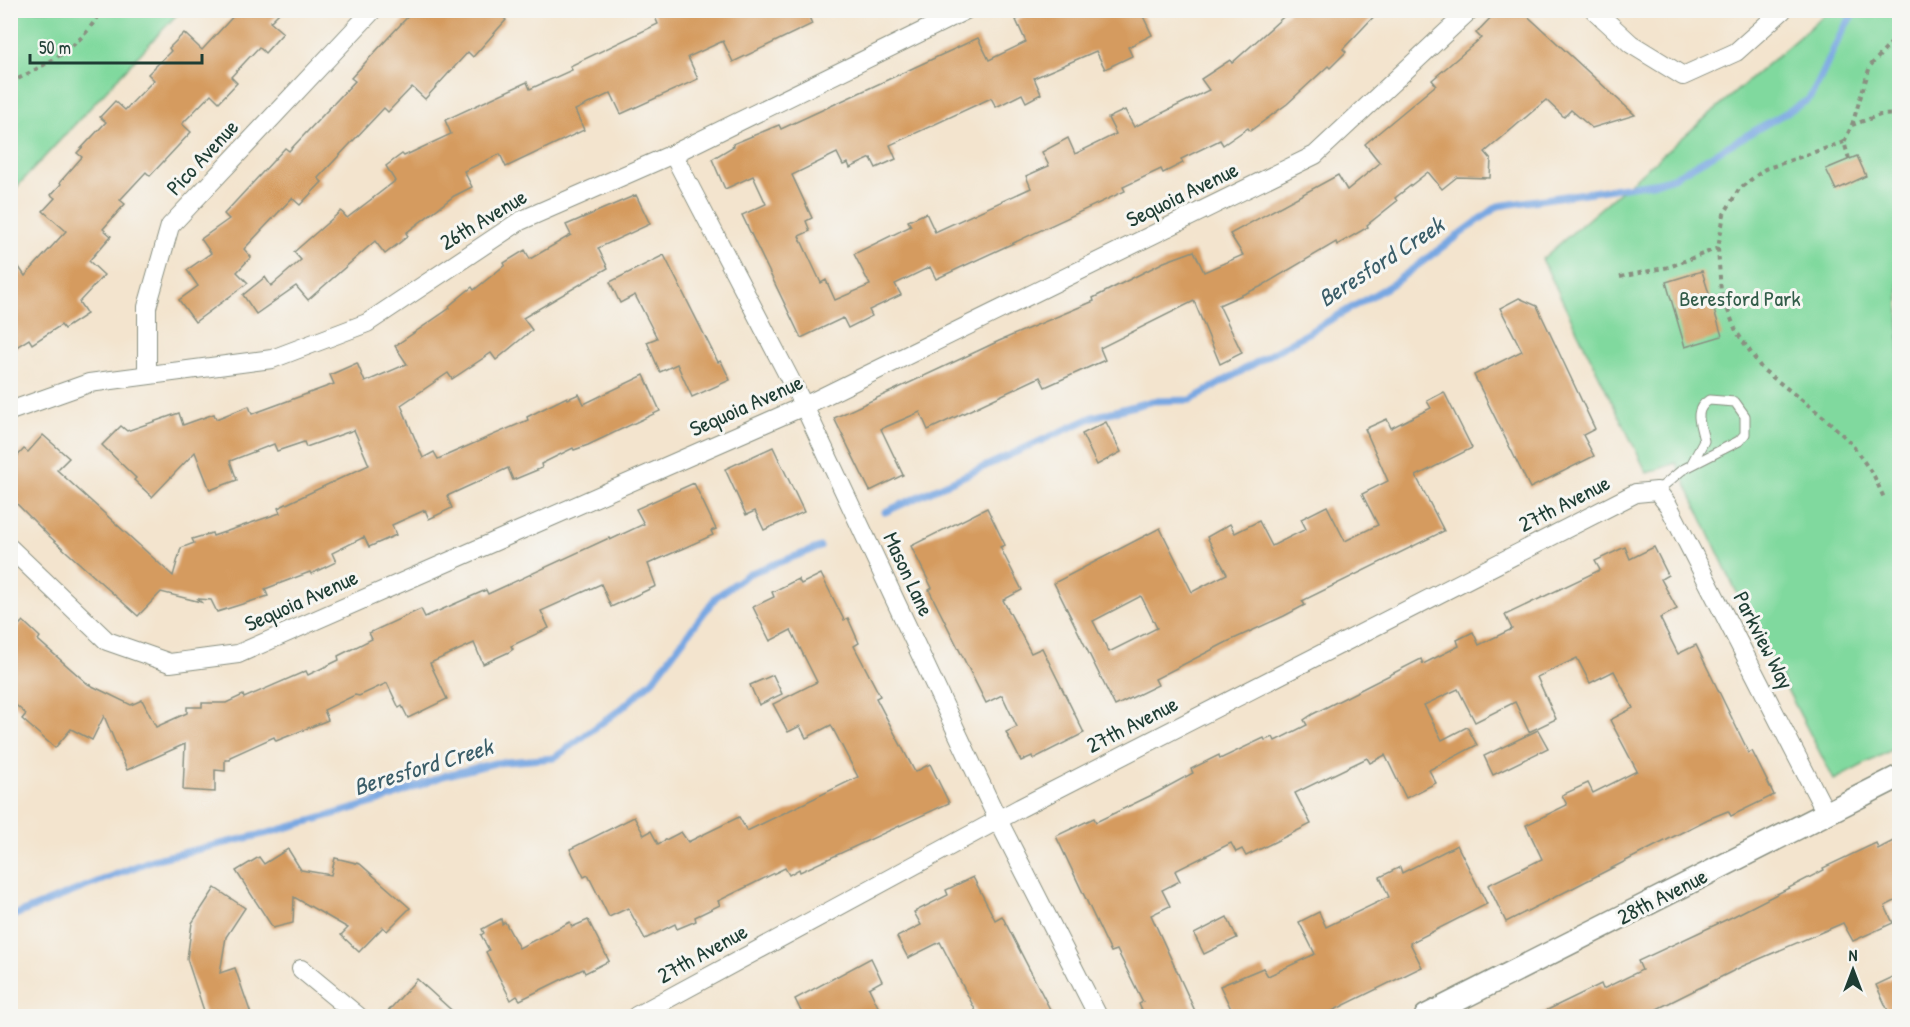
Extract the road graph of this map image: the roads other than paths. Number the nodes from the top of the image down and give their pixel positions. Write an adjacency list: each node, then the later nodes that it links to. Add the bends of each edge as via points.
1 (373, 10): 7 (street, Pico Avenue, via 170,226 147,307)
2 (966, 10): 6 (street, 26th Avenue)
3 (1470, 10): 8 (street, Sequoia Avenue, via 1315,155)
4 (1594, 10): 5 (street, via 1631,44 1683,76 1736,52)
5 (1783, 10)
6 (673, 154): 7 (street, 26th Avenue, via 520,221 366,323 272,359); 8 (street, Mason Lane)
7 (147, 375): 9 (street, 26th Avenue, via 89,383)
8 (804, 406): 12 (street, Sequoia Avenue, via 238,654 170,663 107,641); 15 (street, Mason Lane)
9 (10, 411)
10 (1691, 465): 10 (lane, via 1739,441 1745,434 1745,416 1735,402 1708,400 1701,405 1697,416 1704,441); 11 (lane)
11 (1657, 491): 14 (street, Parkview Way, via 1668,505); 15 (street, 27th Avenue, via 1636,493)
12 (10, 548)
13 (1899, 776): 14 (street, 28th Avenue)
14 (1826, 813): 20 (street, 28th Avenue)
15 (998, 820): 18 (street, 27th Avenue); 19 (street, Mason Lane)
16 (301, 969): 17 (street)
17 (358, 1017)
18 (636, 1017)
19 (1098, 1017)
20 (1426, 1017)

